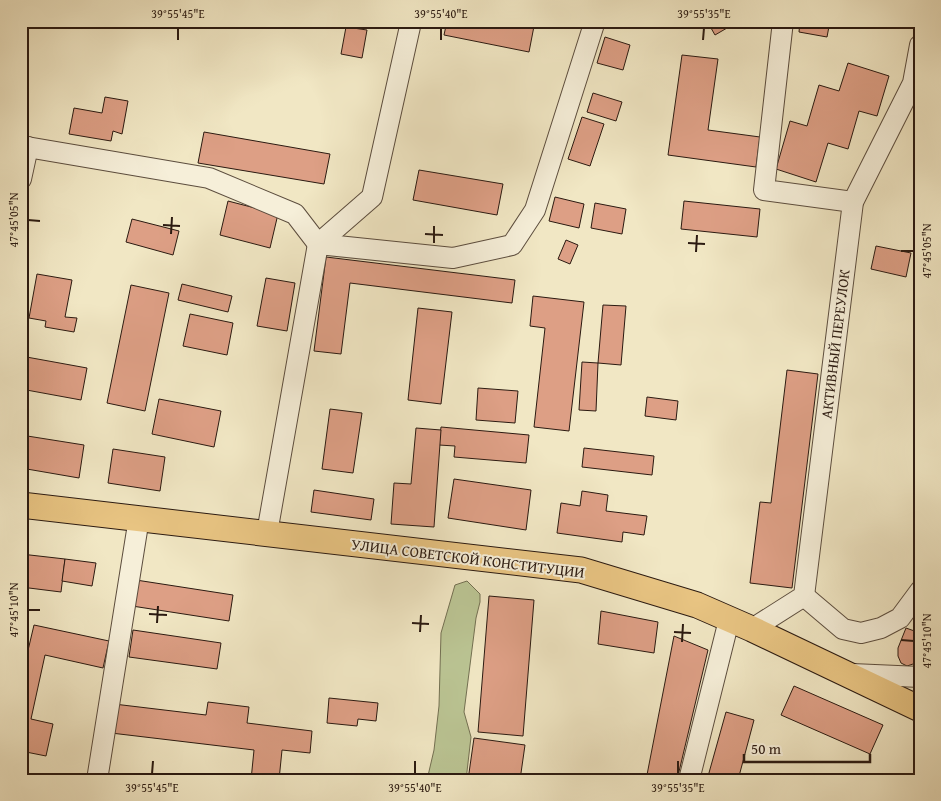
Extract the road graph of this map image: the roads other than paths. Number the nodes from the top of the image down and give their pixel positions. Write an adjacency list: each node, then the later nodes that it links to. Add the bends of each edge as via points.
1 (595, 21): 8 (street, via 535,210 512,245 453,258)
2 (783, 21): 7 (street, via 764,190)
3 (411, 22): 8 (street, via 372,197)
4 (920, 45): 7 (street, АКТИВНЫЙ ПЕРЕУЛОК, via 914,83)
5 (24, 146): 6 (street); 8 (street, via 210,178 295,214)
6 (21, 179)
7 (852, 202): 13 (street, АКТИВНЫЙ ПЕРЕУЛОК)
8 (318, 244): 11 (street)
9 (21, 505): 10 (main road, УЛИЦА СОВЕТСКОЙ КОНСТИТУЦИИ)
10 (139, 518): 11 (main road, УЛИЦА СОВЕТСКОЙ КОНСТИТУЦИИ); 19 (street)
11 (267, 533): 14 (main road, УЛИЦА СОВЕТСКОЙ КОНСТИТУЦИИ, via 581,570 697,605)
12 (920, 591): 13 (street, via 900,618 861,634 843,629)
13 (804, 596): 15 (street)
14 (729, 620): 15 (main road, УЛИЦА СОВЕТСКОЙ КОНСТИТУЦИИ); 20 (street)
15 (752, 628): 16 (main road, УЛИЦА СОВЕТСКОЙ КОНСТИТУЦИИ)
16 (844, 674): 17 (street); 18 (main road, УЛИЦА СОВЕТСКОЙ КОНСТИТУЦИИ)
17 (920, 677)
18 (914, 704)
19 (97, 780)
20 (689, 780)

